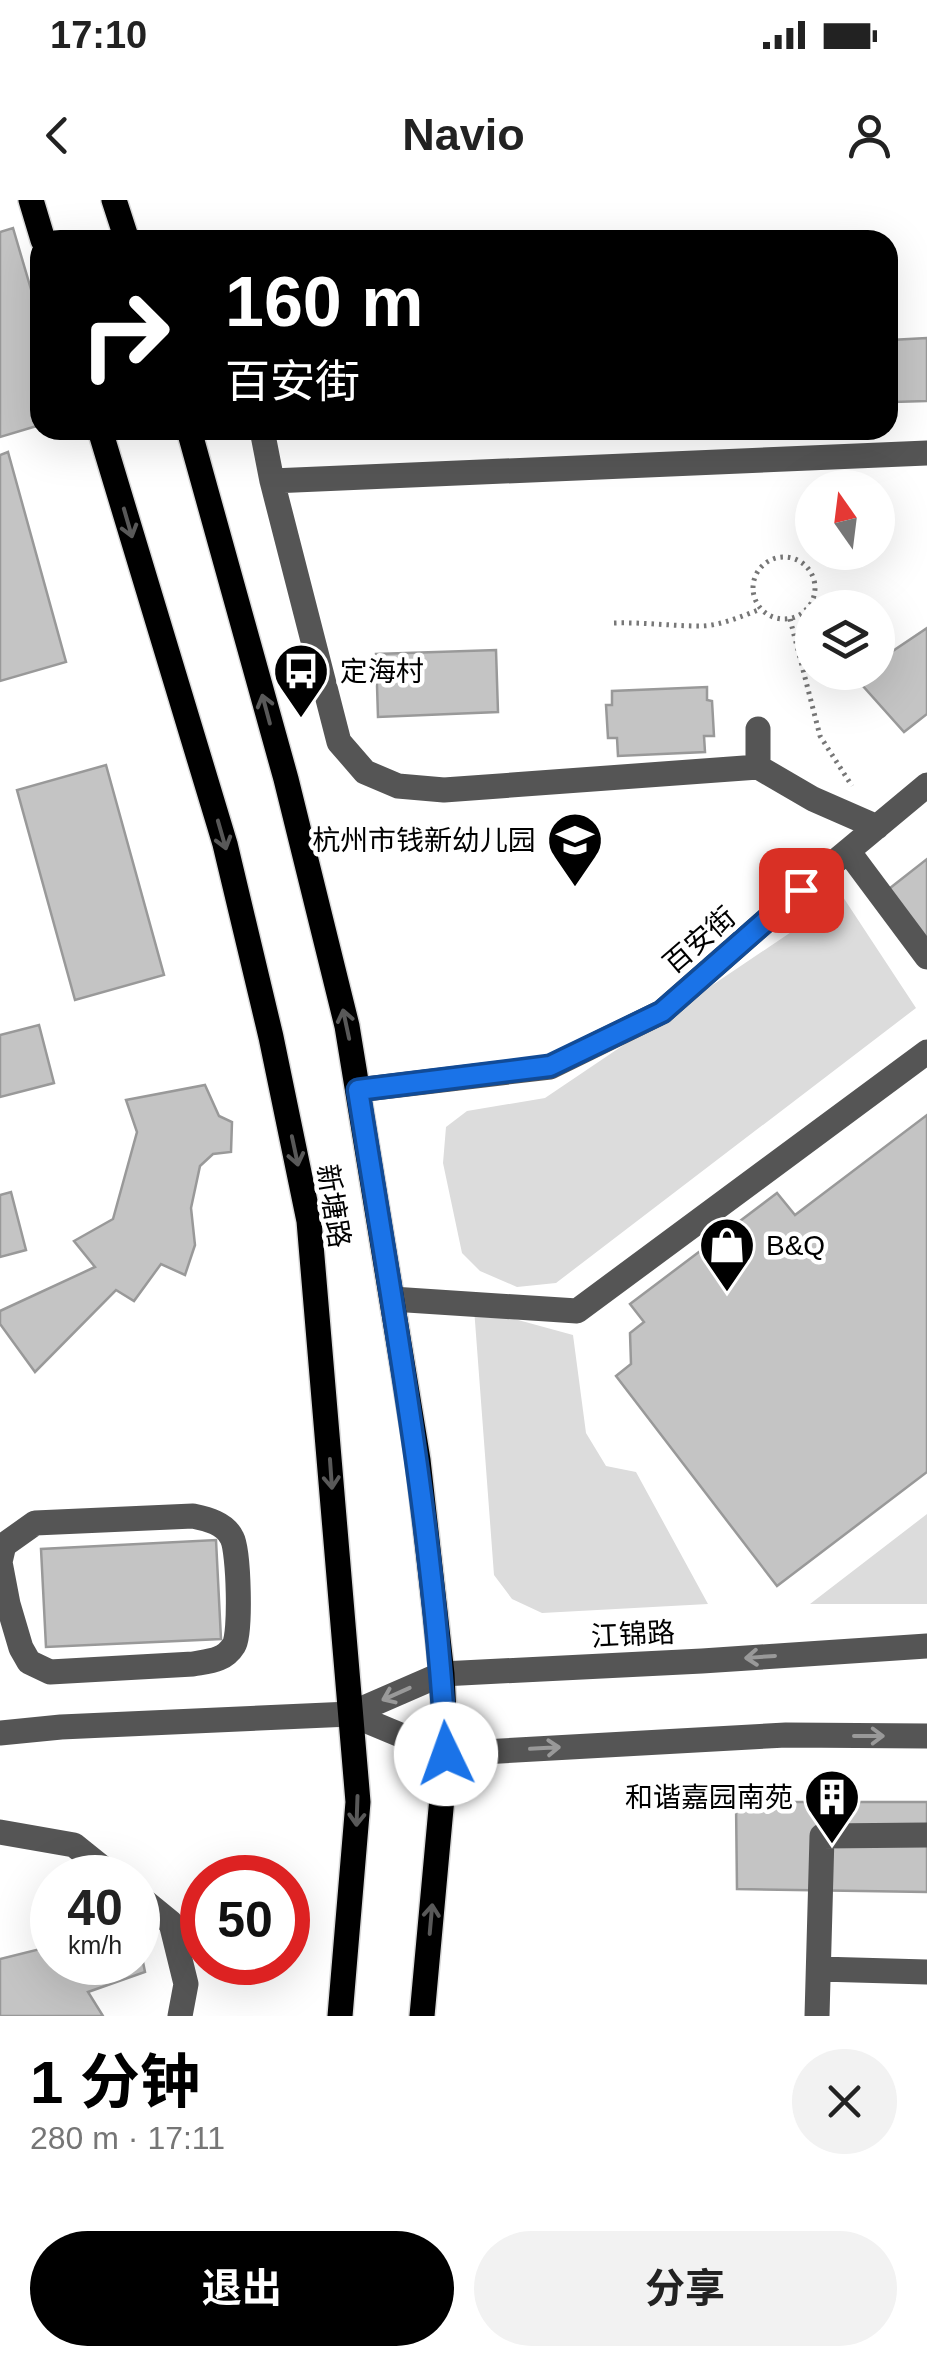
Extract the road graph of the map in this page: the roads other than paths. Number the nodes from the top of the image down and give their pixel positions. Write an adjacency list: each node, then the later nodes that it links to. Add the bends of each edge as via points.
1 (32, 200): 3 (main road)
2 (114, 200): 4 (main road)
3 (41, 230)
4 (124, 230)
5 (103, 440): 22 (main road, 新塘路, one-way to 22, via 225,844 309,1221)
6 (192, 440): 17 (main road, 新塘路, one-way to 6, via 286,779)
7 (264, 440): 9 (street)
8 (927, 454): 9 (street)
9 (272, 481): 11 (street, via 339,742 364,772 398,786 444,790)
10 (758, 730): 11 (street)
11 (758, 768): 13 (street)
12 (927, 785): 13 (street, 百安街)
13 (877, 827): 14 (street, 百安街)
14 (848, 851): 15 (street); 17 (street, 百安街, via 646,1020 550,1066)
15 (927, 957)
16 (927, 1052): 18 (street, via 577,1311)
17 (358, 1090): 18 (main road, 新塘路)
18 (392, 1300): 21 (main road, 新塘路)
19 (1, 1573): 19 (street, via 4,1545 35,1523 192,1516 214,1521 232,1537 238,1641 216,1661 50,1672 29,1662 21,1648)
20 (927, 1646): 21 (street, 江锦路, one-way to 21)
21 (442, 1674): 22 (street, 江锦路, one-way to 22); 25 (main road, 新塘路)
22 (350, 1714): 23 (street, 江锦路); 25 (street, 江锦路); 33 (main road, 新塘路, one-way to 33, via 358,1802)
23 (0, 1734)
24 (927, 1736): 25 (street, 江锦路, one-way to 24, via 786,1735)
25 (446, 1754): 34 (main road, 新塘路, one-way to 25)
26 (0, 1832): 28 (street, via 74,1845)
27 (927, 1835): 30 (street, via 822,1836)
28 (86, 1855)
29 (160, 1914): 32 (street, via 171,1923 186,1984)
30 (818, 1970): 31 (street); 35 (street)
31 (927, 1972)
32 (180, 2016)
33 (340, 2016)
34 (422, 2016)
35 (817, 2016)

